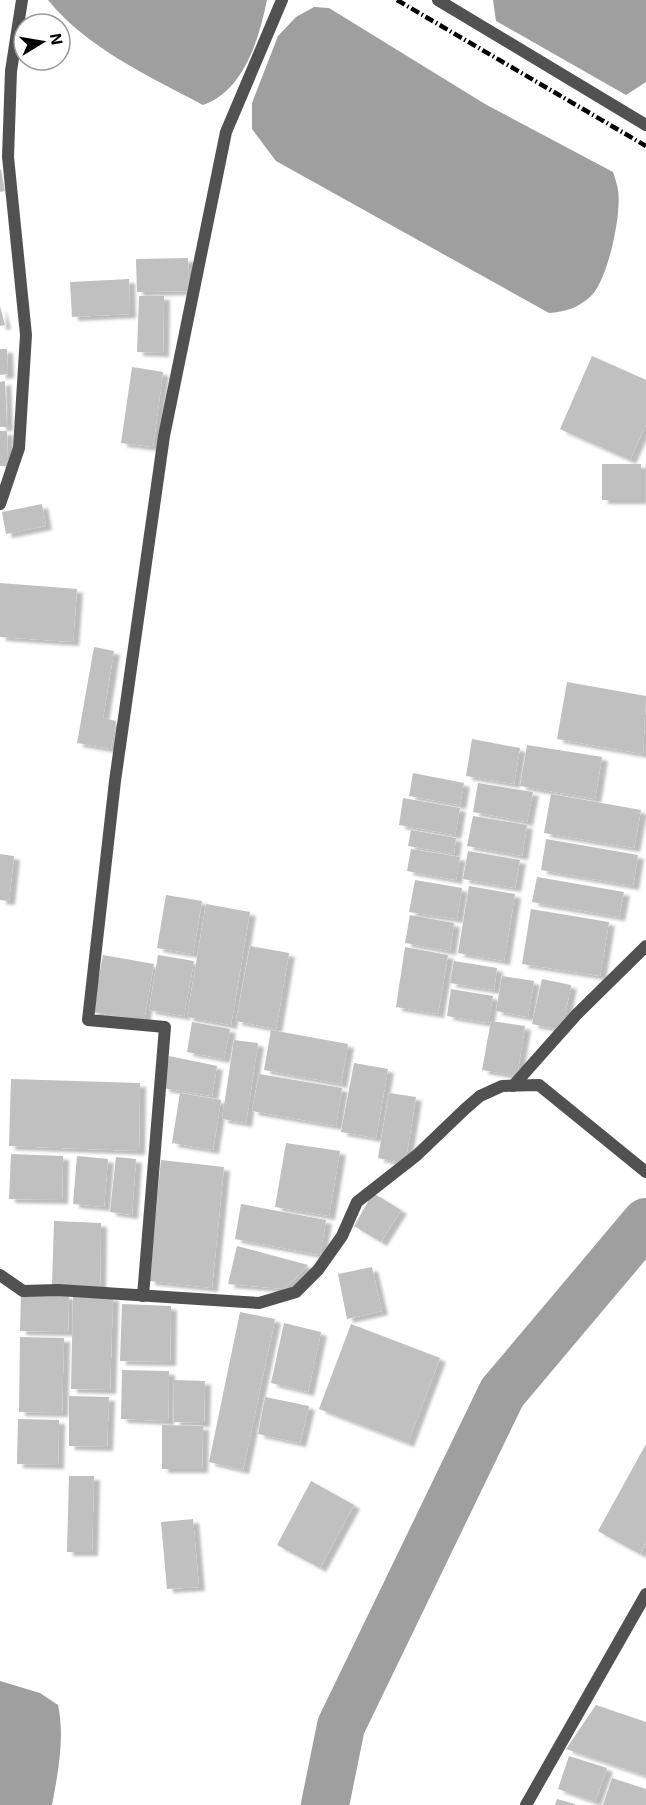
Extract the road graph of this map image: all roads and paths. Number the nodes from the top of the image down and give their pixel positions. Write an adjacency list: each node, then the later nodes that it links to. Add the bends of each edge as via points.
1 (22, 0): 5 (street, via 11,70 8,157 26,334 19,448)
2 (282, 0): 10 (street, via 226,132 164,436 115,781 88,1020 165,1027)
3 (438, 0): 4 (street)
4 (646, 125)
5 (0, 504)
6 (646, 946): 7 (street, via 577,1014)
7 (513, 1086): 8 (street, via 539,1085); 10 (street, via 502,1086 480,1096 417,1155 357,1202 342,1236 318,1270 296,1292 259,1303)
8 (646, 1172)
9 (0, 1275): 10 (street, via 23,1291)
10 (143, 1296)
11 (646, 1594): 12 (street)
12 (526, 1805)

